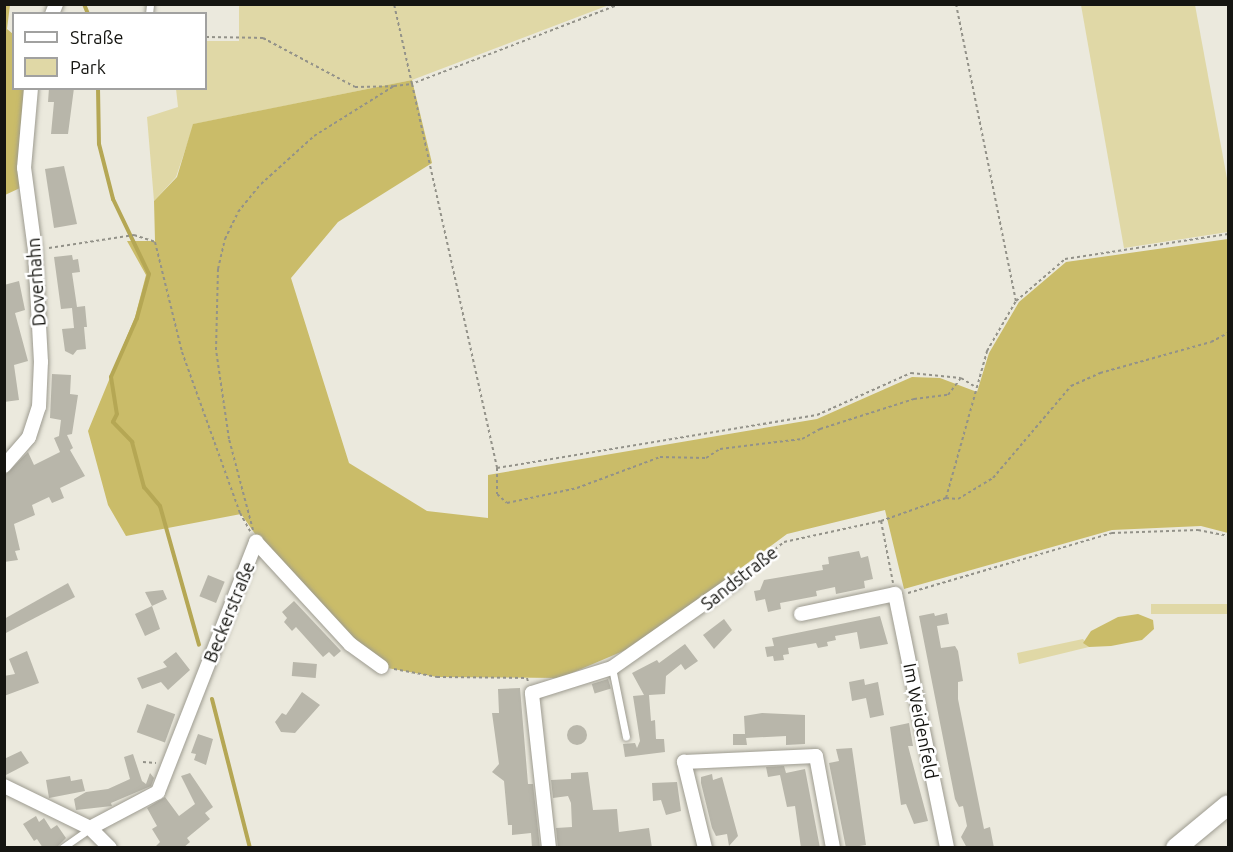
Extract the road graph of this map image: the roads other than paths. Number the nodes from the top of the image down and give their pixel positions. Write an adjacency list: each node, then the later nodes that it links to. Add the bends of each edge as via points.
1 (31, 90): 2 (street, Doverhahn, via 24,168 35,250 41,362 39,407 28,437)
2 (4, 466)
3 (737, 580): 6 (street, Sandstraße)
4 (801, 614): 16 (street, Im Weidenfeld, via 896,595)
5 (382, 667): 10 (street, Beckerstraße, via 350,644 256,542 158,792)
6 (612, 668): 7 (lane); 13 (street, Sandstraße, via 532,693)
7 (626, 737)
8 (4, 786): 10 (street)
9 (1228, 805): 17 (main road)
10 (90, 828): 11 (lane); 12 (street)
11 (62, 848)
12 (110, 848)
13 (549, 848)
14 (705, 848): 15 (street, via 684,762 816,756)
15 (833, 848)
16 (946, 848)
17 (1176, 848)

